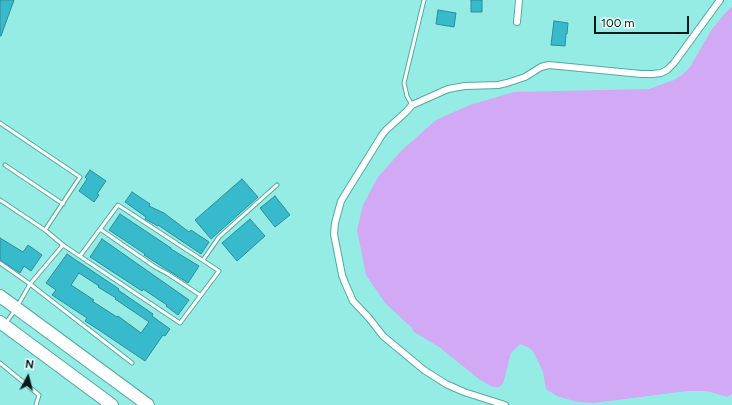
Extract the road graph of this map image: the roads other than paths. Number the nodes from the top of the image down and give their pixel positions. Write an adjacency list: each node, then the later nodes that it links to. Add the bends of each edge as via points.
1 (424, 0): 5 (lane, via 404,83)
2 (519, 0): 4 (street)
3 (720, 0): 5 (street, via 674,63 661,73 641,74 549,65 507,83 448,89)
4 (517, 22)
5 (412, 105): 27 (street, via 382,135 341,202 334,234 342,275 353,301 383,336 424,370 464,392)
6 (0, 123): 10 (lane, via 80,177)
7 (5, 165): 10 (lane)
8 (277, 185): 15 (lane, via 219,237)
9 (0, 200): 12 (lane)
10 (63, 204): 12 (lane)
11 (100, 229): 14 (lane); 15 (lane, via 118,205); 18 (lane)
12 (45, 230): 13 (lane)
13 (63, 245): 14 (lane); 17 (lane)
14 (80, 256): 18 (lane, via 180,323)
15 (203, 260): 18 (lane, via 219,271)
16 (0, 263): 17 (lane)
17 (30, 284): 20 (lane); 23 (lane)
18 (200, 295)
19 (0, 296): 20 (highway)
20 (16, 308): 21 (lane); 26 (highway)
21 (2, 326): 25 (highway)
22 (0, 363): 24 (lane, via 39,395)
23 (132, 363)
24 (36, 405)
25 (112, 405)
26 (148, 405)
27 (505, 405)

